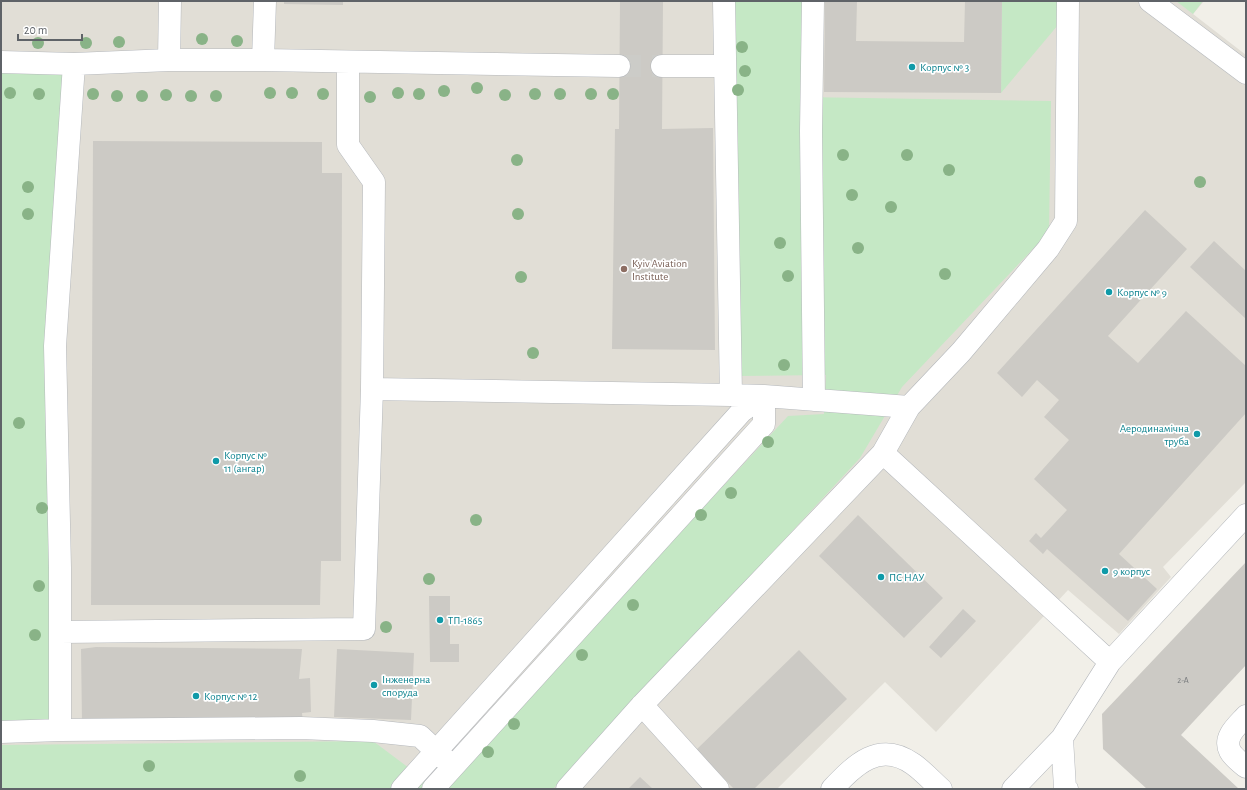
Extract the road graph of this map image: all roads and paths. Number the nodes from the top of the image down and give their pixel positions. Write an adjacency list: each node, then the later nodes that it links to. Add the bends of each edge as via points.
1 (170, 1): 7 (lane)
2 (265, 1): 8 (lane)
3 (724, 1): 14 (lane)
4 (813, 1): 19 (lane, via 811,131)
5 (1068, 1): 20 (lane, via 1066,221 1048,249 961,352)
6 (1150, 1): 15 (lane)
7 (169, 60): 8 (lane); 11 (lane)
8 (263, 60): 10 (lane)
9 (1, 62): 11 (lane)
10 (348, 62): 12 (lane); 16 (lane, via 348,145 374,182)
11 (74, 64): 23 (lane, via 55,346)
12 (619, 66)
13 (662, 66): 14 (lane)
14 (725, 66): 17 (lane)
15 (1246, 72)
16 (372, 389): 17 (lane); 23 (lane, via 364,629)
17 (731, 394): 18 (lane)
18 (764, 396): 19 (lane); 30 (lane, via 742,412); 31 (lane, via 764,424)
19 (814, 400): 20 (lane)
20 (909, 407): 21 (lane)
21 (883, 453): 24 (lane); 25 (lane)
22 (1246, 515): 24 (lane)
23 (60, 632): 27 (lane)
24 (1110, 662): 29 (lane)
25 (642, 705): 35 (lane); 36 (lane)
26 (1246, 716): 32 (lane, via 1232,732 1228,742 1230,752)
27 (60, 730): 28 (lane); 30 (lane, via 301,728 373,731 420,736)
28 (1, 732)
29 (1062, 738): 39 (lane); 40 (lane)
30 (436, 751): 31 (lane); 33 (lane)
31 (453, 767): 34 (lane)
32 (1246, 767)
33 (402, 789)
34 (433, 789)
35 (567, 789)
36 (718, 789)
37 (832, 789): 38 (lane, via 852,768 868,758 883,754 899,756 913,764)
38 (941, 789)
39 (1013, 789)
40 (1067, 789)

